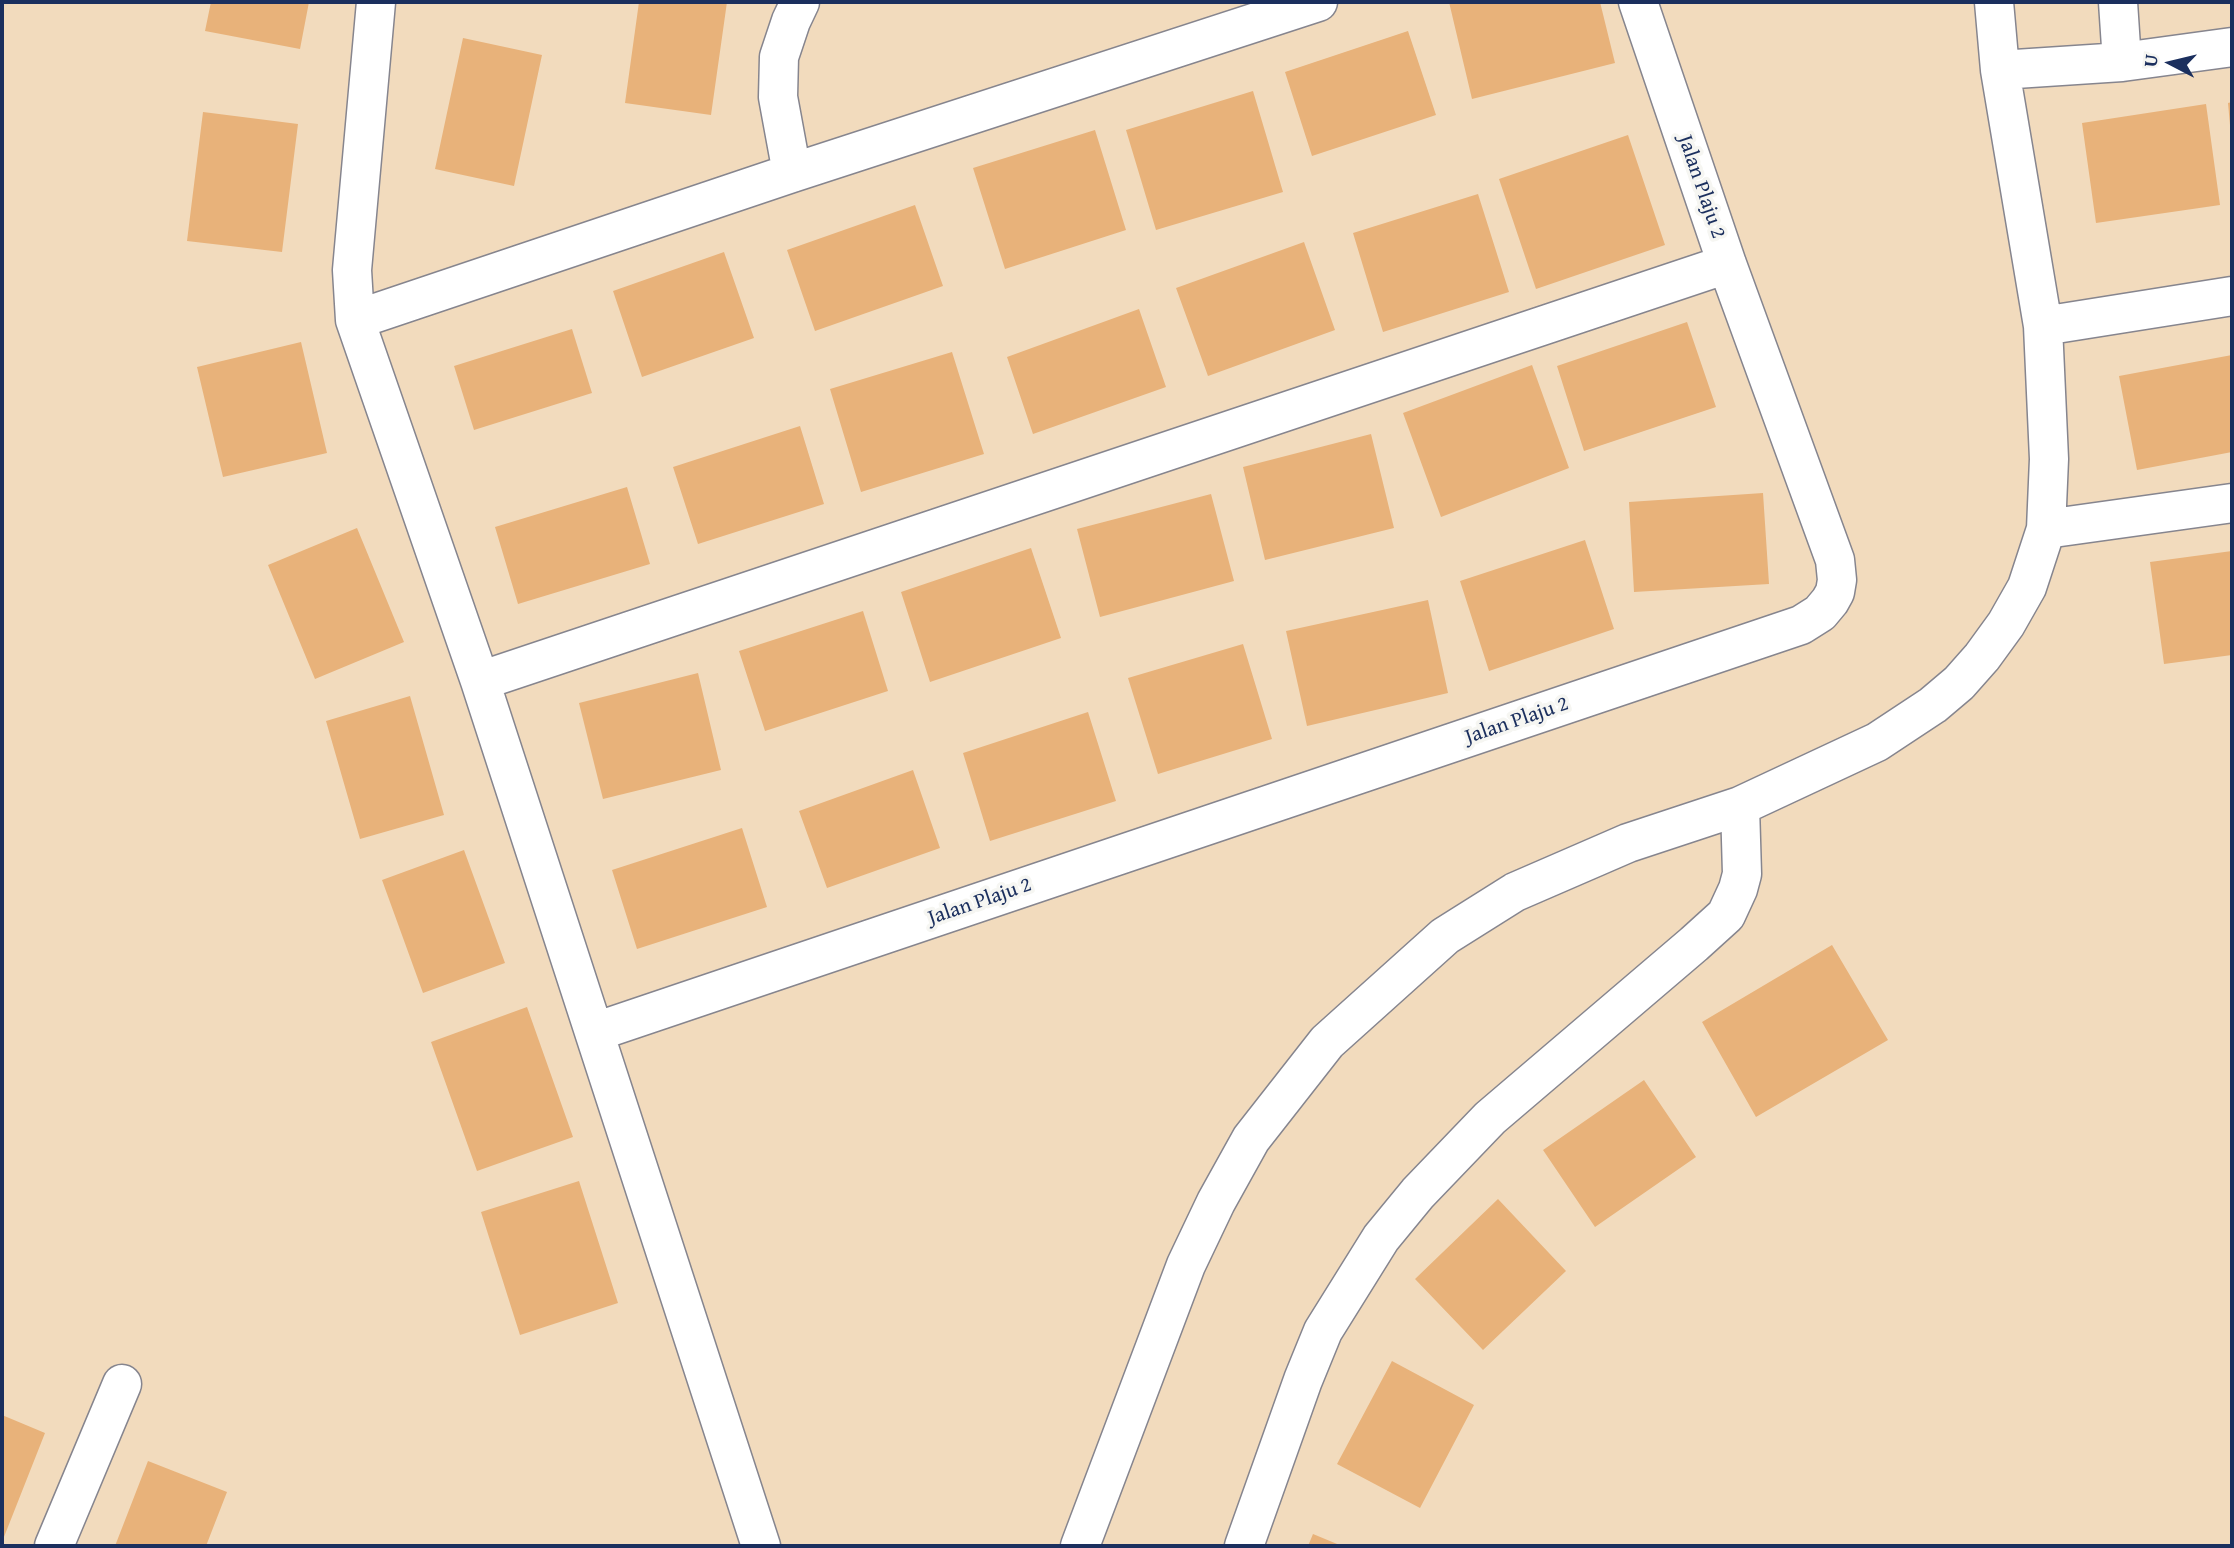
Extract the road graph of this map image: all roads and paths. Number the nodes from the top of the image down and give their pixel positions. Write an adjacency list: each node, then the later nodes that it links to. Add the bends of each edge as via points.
1 (376, 2): 13 (street, via 352,270)
2 (800, 2): 10 (street, via 779,57 778,97)
3 (1318, 2): 10 (street)
4 (1638, 2): 11 (street, Jalan Plaju 2)
5 (1994, 2): 9 (street)
6 (2118, 2): 8 (street)
7 (2232, 47): 8 (street)
8 (2122, 62): 9 (street)
9 (2000, 70): 14 (street)
10 (792, 173): 13 (street)
11 (1727, 264): 17 (street); 19 (street, Jalan Plaju 2, via 1835,560 1835,592 1820,613 1801,625)
12 (2232, 296): 14 (street)
13 (355, 320): 17 (street)
14 (2043, 326): 16 (street, via 2049,460)
15 (2232, 503): 16 (street)
16 (2046, 529): 18 (street, via 2027,587 2006,624 1959,683 1877,741)
17 (480, 681): 19 (street)
18 (1740, 806): 23 (street, via 1628,843 1515,892 1445,936 1327,1042 1251,1139 1216,1202 1186,1265); 24 (street, via 1742,874 1726,915 1490,1118 1381,1238 1323,1331)
19 (595, 1032): 22 (street)
20 (121, 1384): 21 (street)
21 (54, 1546)
22 (761, 1546)
23 (1080, 1546)
24 (1244, 1546)

